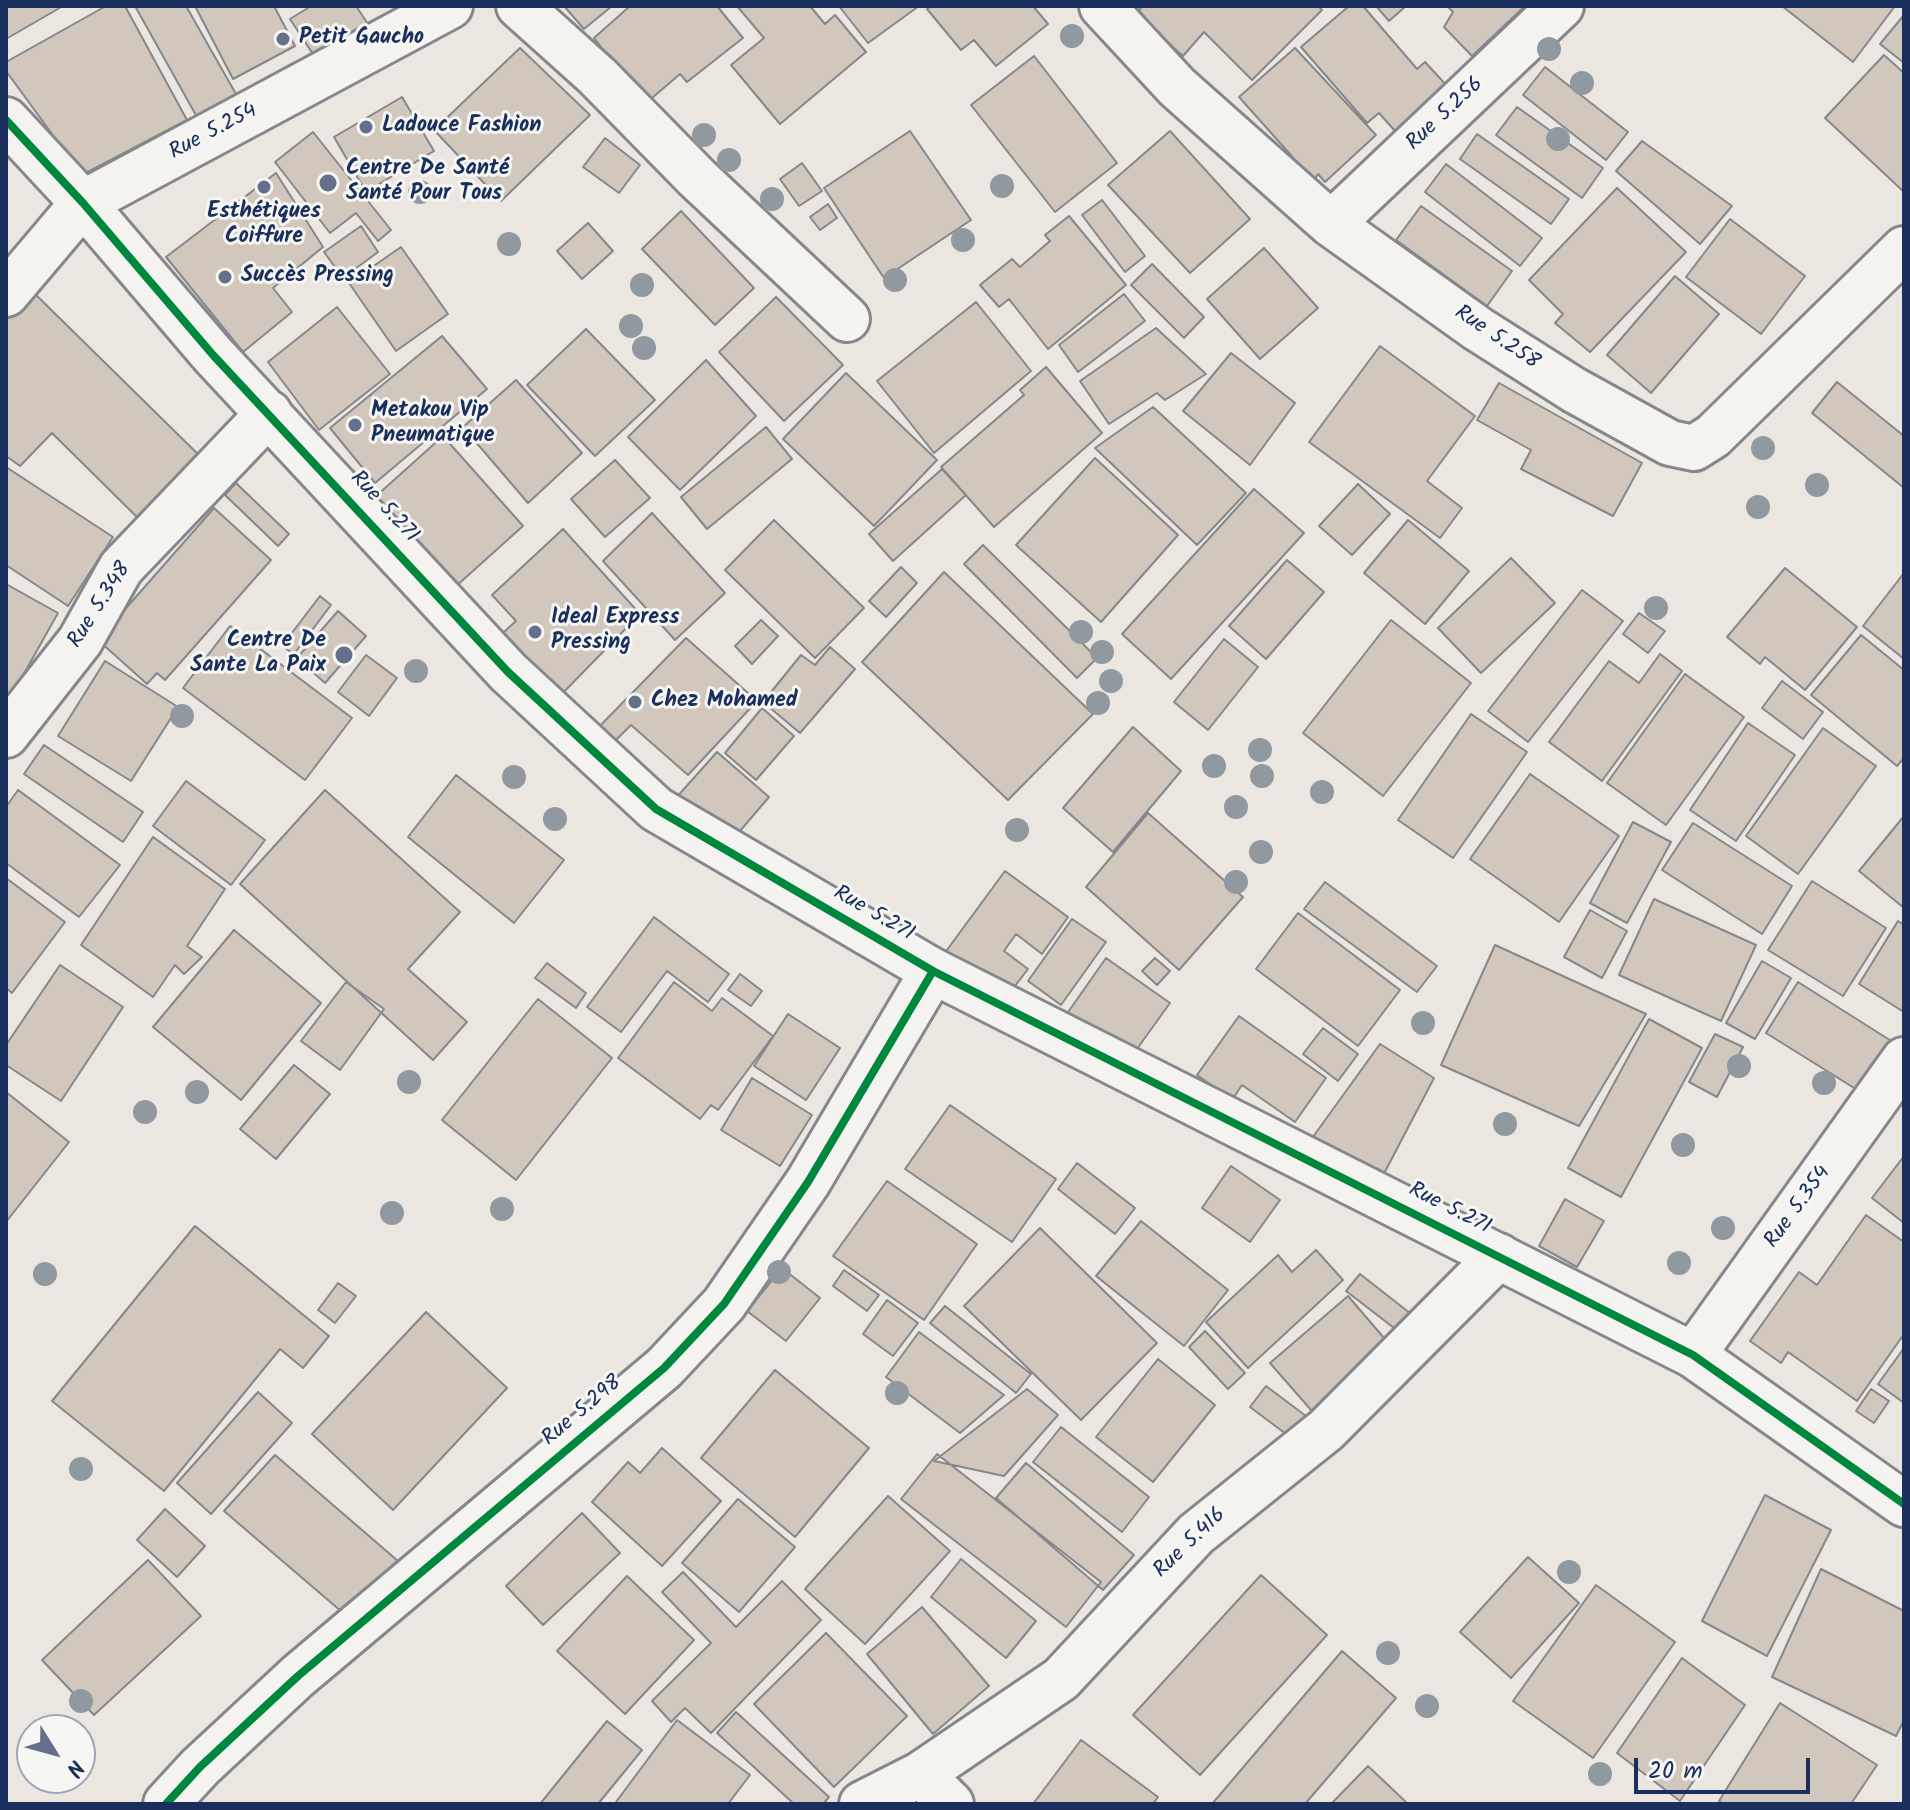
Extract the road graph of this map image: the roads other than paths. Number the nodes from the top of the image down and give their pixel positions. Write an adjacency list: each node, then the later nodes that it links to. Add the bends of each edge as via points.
1 (450, 6): 6 (street, Rue 5.254)
2 (519, 6): 10 (street)
3 (1102, 6): 7 (street, Rue 5.258, via 1177,87)
4 (1561, 6): 7 (street, Rue 5.256)
5 (6, 120): 6 (street, Rue 5.271)
6 (83, 203): 9 (street, Rue 5.254); 11 (street, Rue 5.271)
7 (1331, 224): 8 (street, Rue 5.258, via 1574,390 1659,438 1694,448 1713,436)
8 (1904, 249)
9 (6, 294)
10 (847, 319)
11 (269, 413): 12 (street, Rue 5.348, via 121,568 80,641); 13 (street, Rue 5.271, via 508,672 656,809)
12 (6, 735)
13 (933, 971): 15 (street, Rue 5.271); 19 (street, Rue 5.298, via 808,1182 724,1304 664,1368 298,1676)
14 (1904, 1060): 16 (street, Rue 5.354)
15 (1499, 1256): 16 (street, Rue 5.271); 18 (street, Rue 5.416, via 1326,1430 1196,1534 1061,1679)
16 (1693, 1355): 17 (street, Rue 5.271)
17 (1904, 1504)
18 (936, 1789): 20 (street, Rue 5.416)
19 (166, 1804)
20 (862, 1804)

